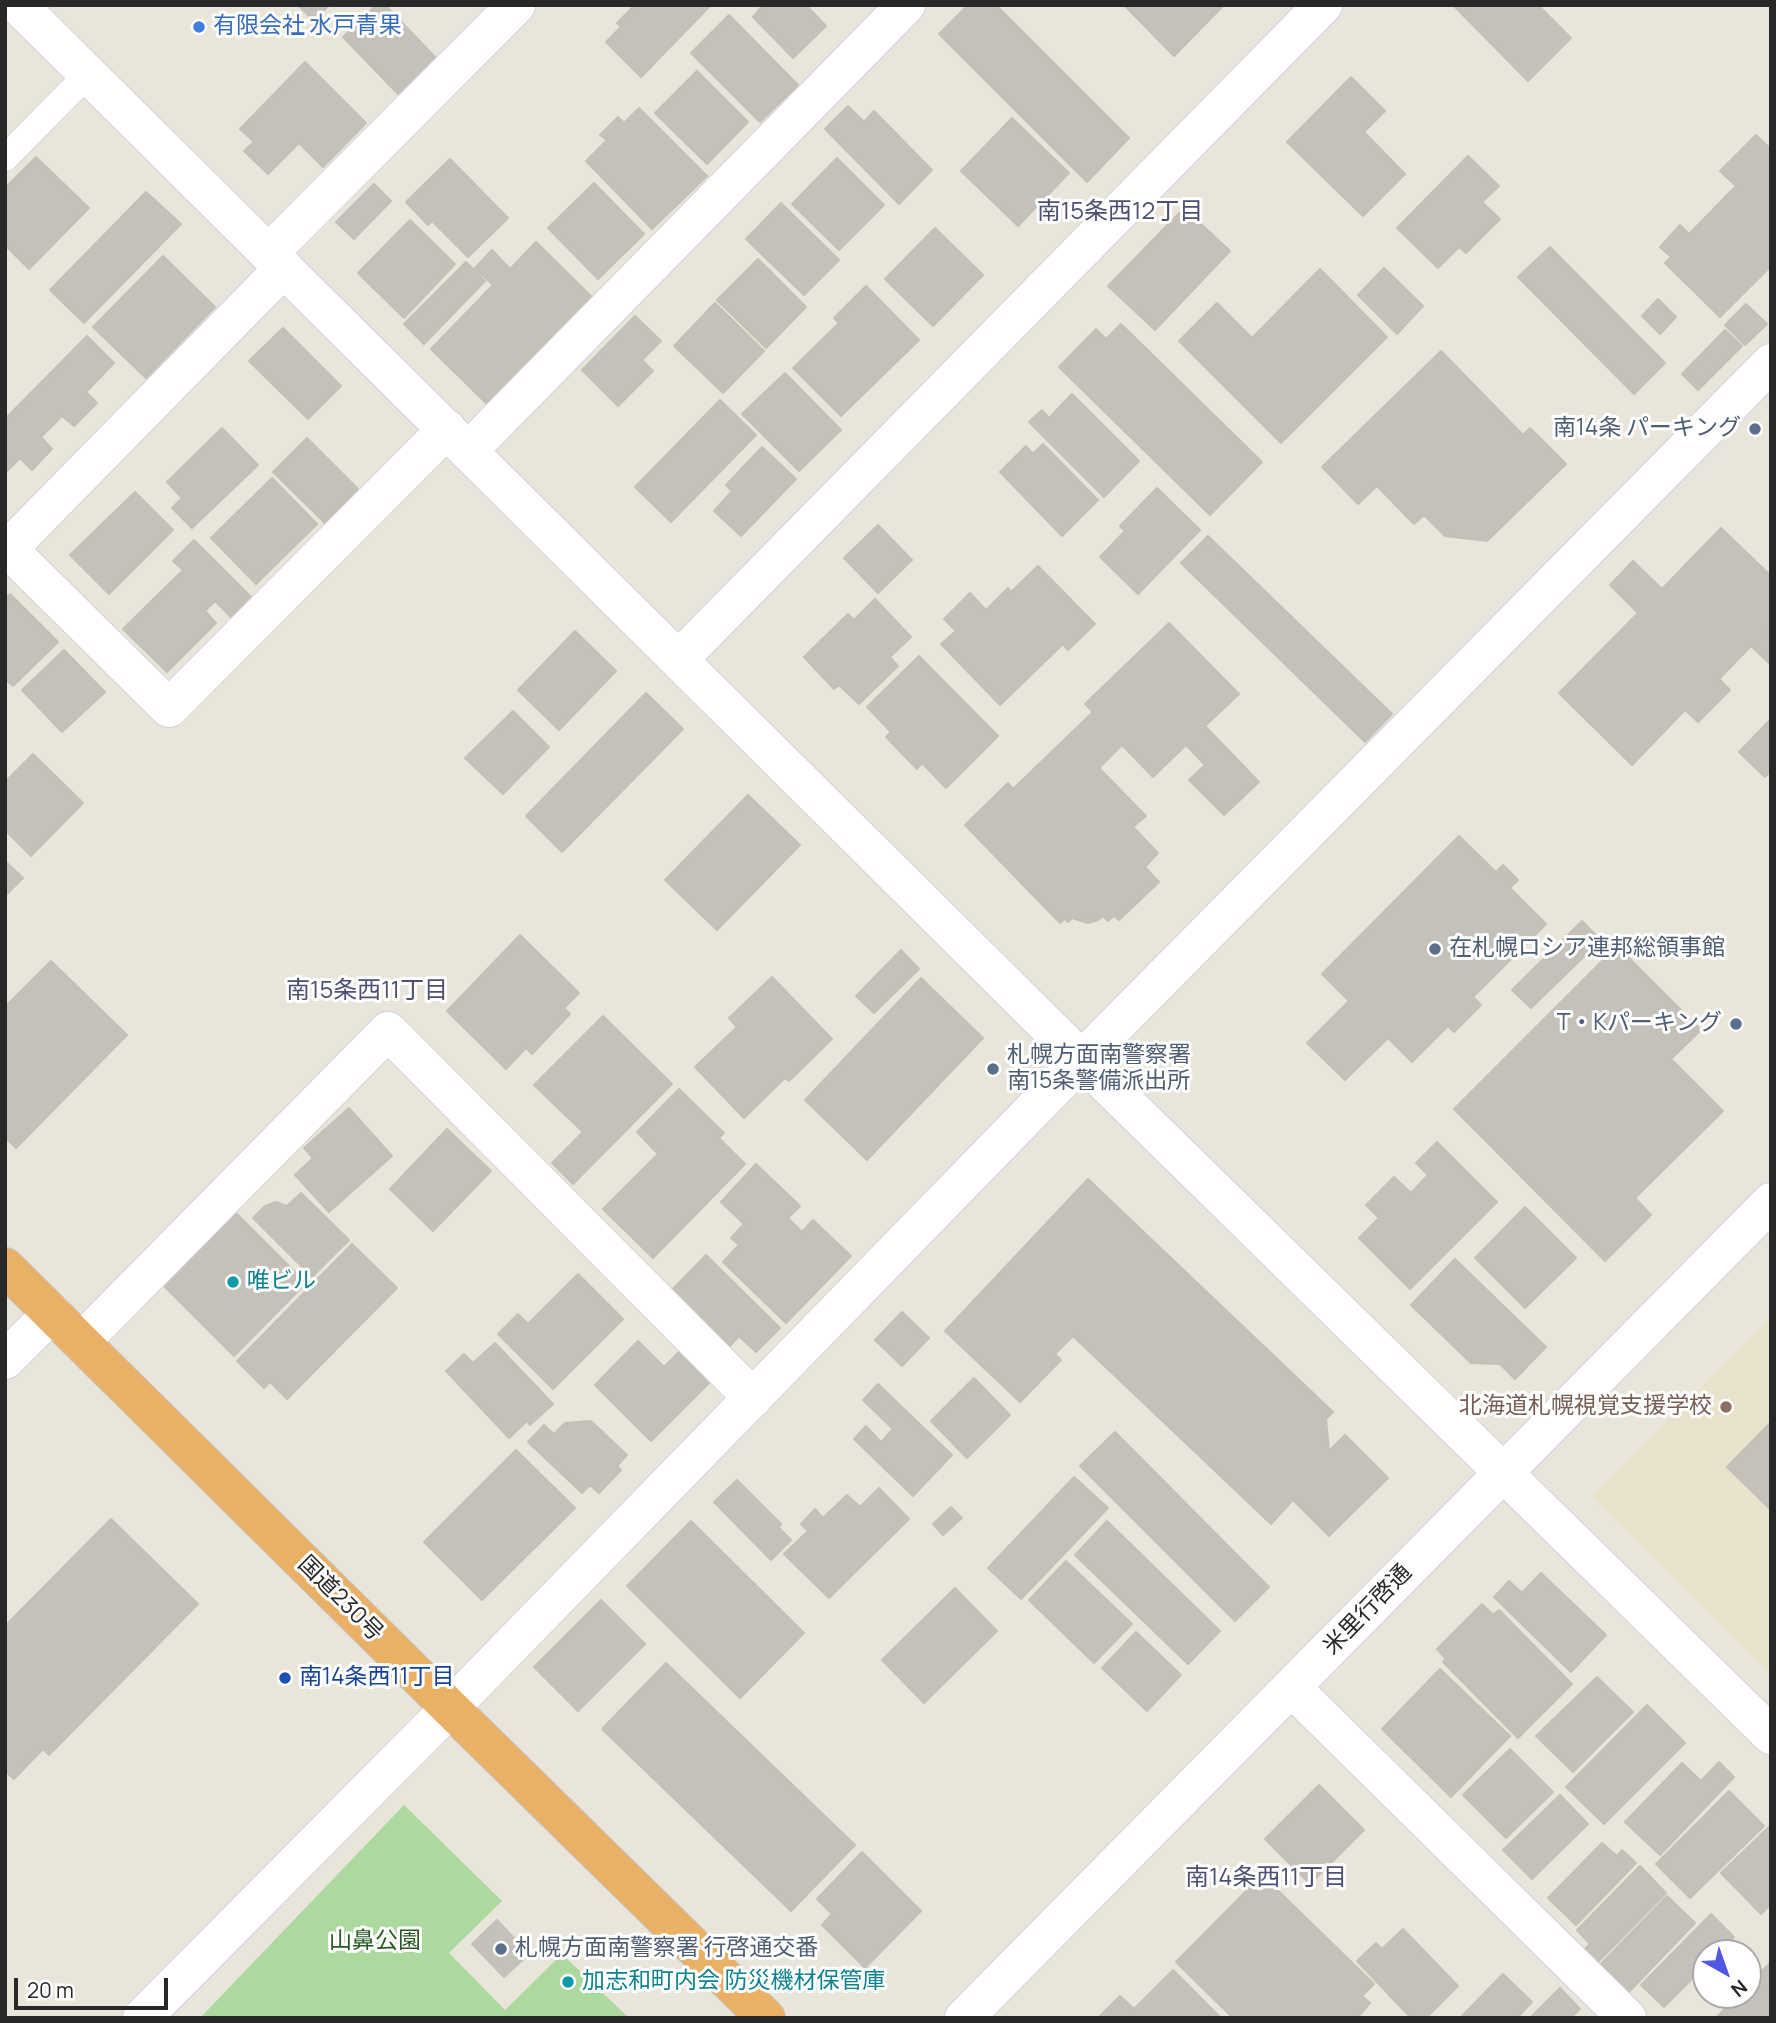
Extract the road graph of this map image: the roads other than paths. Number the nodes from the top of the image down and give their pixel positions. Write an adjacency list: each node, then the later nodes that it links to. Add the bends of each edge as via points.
1 (18, 5): 5 (street)
2 (516, 5): 7 (street)
3 (906, 5): 9 (street)
4 (1323, 5): 10 (street)
5 (88, 74): 6 (lane); 7 (street)
6 (5, 158)
7 (277, 260): 9 (street); 9 (street, via 8,549 17,558 169,708)
8 (1771, 363): 11 (street)
9 (458, 440): 10 (street)
10 (678, 659): 11 (street)
11 (1082, 1060): 17 (street); 18 (street)
12 (1771, 1202): 18 (street, 米里行啓通)
13 (5, 1267): 14 (highway, 国道230号)
14 (52, 1313): 15 (highway, 国道230号); 16 (street)
15 (81, 1342): 17 (street, via 388,1031); 20 (highway, 国道230号)
16 (5, 1360)
17 (753, 1398): 20 (street)
18 (1503, 1474): 19 (street, 米里行啓通); 21 (street)
19 (1292, 1688): 24 (street, 米里行啓通); 25 (street)
20 (450, 1708): 22 (street); 23 (highway, 国道230号)
21 (1771, 1735)
22 (142, 2018)
23 (766, 2018)
24 (964, 2018)
25 (1628, 2018)

